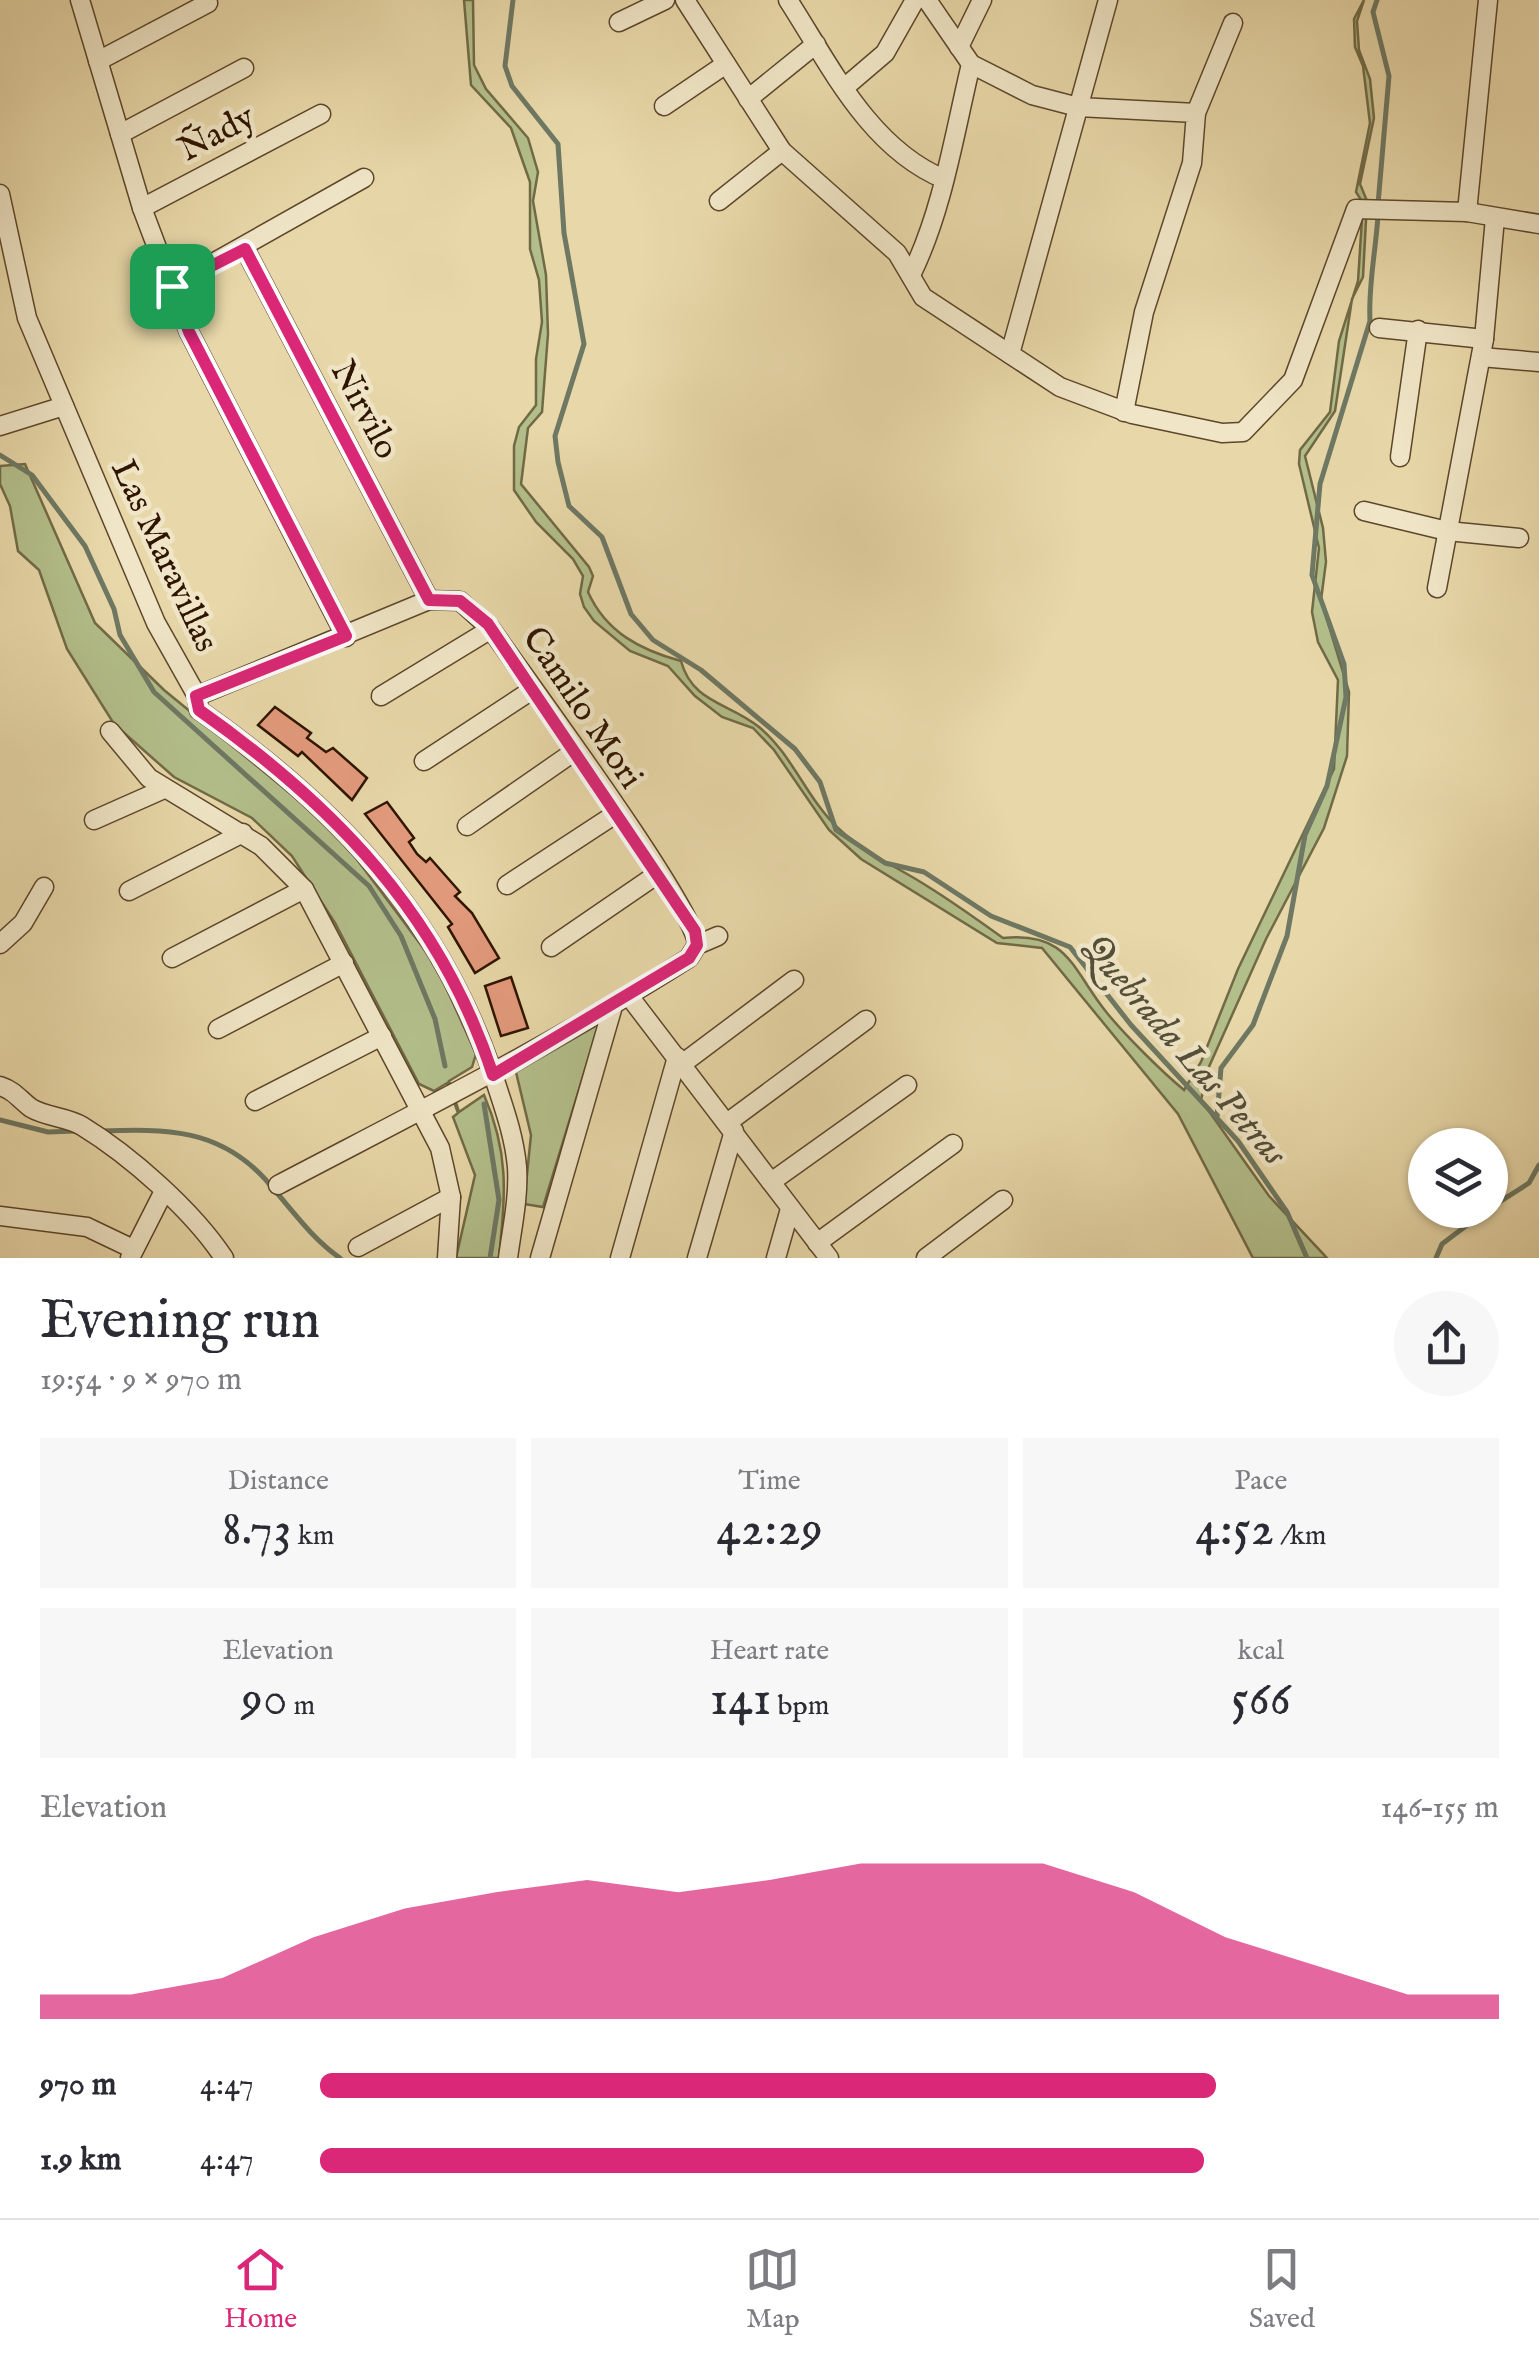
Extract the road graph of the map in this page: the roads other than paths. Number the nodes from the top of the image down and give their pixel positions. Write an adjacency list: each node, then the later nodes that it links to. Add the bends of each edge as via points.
1 (80, 0): 15 (street)
2 (665, 0): 11 (street)
3 (685, 0): 16 (street)
4 (788, 0): 13 (street)
5 (915, 0): 19 (street, via 885,53)
6 (927, 0): 14 (street)
7 (982, 0): 14 (street)
8 (1108, 0): 22 (street)
9 (1488, 0): 32 (street)
10 (208, 3): 15 (street)
11 (618, 22)
12 (1234, 24): 23 (street)
13 (816, 44): 19 (street); 20 (street)
14 (960, 47): 17 (street)
15 (98, 62): 25 (street)
16 (726, 64): 20 (street); 21 (street)
17 (970, 64): 22 (street, via 1032,95); 28 (street)
18 (244, 68): 25 (street)
19 (844, 88): 28 (street, via 884,139)
20 (748, 99): 26 (street)
21 (664, 106)
22 (1078, 107): 23 (street); 41 (street)
23 (1196, 113): 44 (street, via 1192,162 1144,312)
24 (321, 114): 31 (street, Ñady)
25 (120, 134): 31 (street)
26 (782, 151): 30 (street); 36 (street, via 896,253)
27 (364, 178): 35 (street)
28 (944, 179): 36 (street)
29 (0, 194): 43 (street, Las Maravillas, via 27,318)
30 (720, 201)
31 (142, 208): 37 (street)
32 (1467, 212): 33 (street); 44 (street, via 1356,209 1293,380 1242,432 1222,434)
33 (1495, 218): 34 (street); 40 (street)
34 (1539, 224)
35 (245, 249): 37 (street); 51 (street, Nirvilo)
36 (911, 276): 41 (street, via 923,297)
37 (172, 286): 53 (street, via 197,348)
38 (1379, 328): 39 (street)
39 (1418, 330): 40 (street); 46 (street)
40 (1483, 348): 42 (street); 48 (street)
41 (1010, 354): 44 (street, via 1060,387)
42 (1539, 362)
43 (64, 406): 45 (street); 55 (street, Las Maravillas, via 156,623)
44 (1124, 412)
45 (0, 426)
46 (1400, 457)
47 (1364, 511): 48 (street)
48 (1447, 530): 49 (street); 50 (street)
49 (1519, 538)
50 (1437, 588)
51 (429, 600): 52 (street, Camilo Mori, via 460,601); 53 (street)
52 (492, 629): 54 (street, Camilo Mori); 56 (street)
53 (346, 636): 55 (street)
54 (532, 690): 58 (street, Camilo Mori); 59 (street)
55 (196, 696): 82 (street, Las Maravillas, via 199,710 299,785 378,867 444,964)
56 (381, 696)
57 (110, 731): 60 (street)
58 (575, 752): 61 (street, Camilo Mori); 63 (street)
59 (424, 761)
60 (164, 789): 62 (street); 64 (street)
61 (617, 813): 65 (street, Camilo Mori); 66 (street)
62 (94, 820)
63 (466, 826)
64 (242, 833): 68 (street); 69 (street)
65 (659, 873): 72 (street, Camilo Mori); 73 (street)
66 (507, 885)
67 (44, 887): 71 (street, via 24,923)
68 (304, 889): 74 (street); 75 (street)
69 (129, 891)
70 (718, 936): 72 (street)
71 (0, 944)
72 (697, 945): 77 (street, via 689,958)
73 (551, 947)
74 (172, 958)
75 (344, 963): 79 (street); 80 (street)
76 (794, 980): 81 (street)
77 (621, 1001): 81 (street); 82 (street); 102 (street)
78 (866, 1020): 87 (street)
79 (218, 1030)
80 (382, 1036): 85 (street); 86 (street)
81 (679, 1060): 87 (street); 103 (street)
82 (493, 1075): 86 (street); 101 (street, Las Maravillas, via 517,1168)
83 (907, 1085): 89 (street)
84 (0, 1086): 91 (street, via 33,1109 80,1125)
85 (255, 1101)
86 (420, 1110): 90 (street); 92 (street, via 440,1148)
87 (730, 1127): 89 (street); 104 (street)
88 (953, 1144): 97 (street)
89 (771, 1182): 94 (street)
90 (278, 1186)
91 (164, 1191): 98 (street); 99 (street)
92 (451, 1197): 96 (street); 100 (street)
93 (1003, 1200): 106 (street)
94 (790, 1209): 97 (street); 105 (street)
95 (0, 1216): 98 (street, via 87,1227)
96 (358, 1247)
97 (823, 1250)
98 (132, 1254)
99 (224, 1258)
100 (447, 1258)
101 (508, 1258)
102 (540, 1258)
103 (620, 1258)
104 (697, 1258)
105 (776, 1258)
106 (926, 1258)

